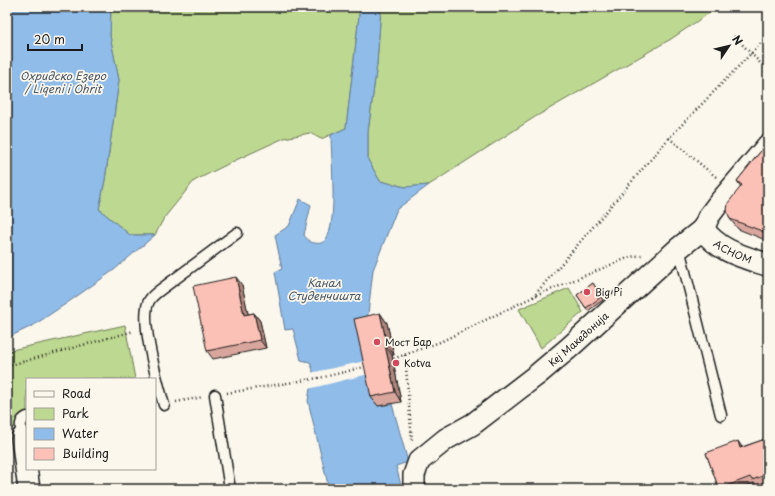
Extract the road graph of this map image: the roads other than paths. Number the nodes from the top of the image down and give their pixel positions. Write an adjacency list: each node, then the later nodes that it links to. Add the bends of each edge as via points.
1 (768, 146): 2 (street, Кеј Македонија, via 709,216)
2 (703, 229): 4 (street, Кеј Македонија); 5 (street, АСНОМ, via 709,238 723,248)
3 (237, 233): 6 (lane, via 149,301 146,314 147,329)
4 (679, 248): 10 (lane); 17 (street, Кеј Македонија, via 581,338 474,424 415,453)
5 (767, 263)
6 (155, 378)
7 (157, 388): 9 (lane)
8 (215, 395): 16 (lane)
9 (164, 405)
10 (721, 415)
11 (26, 418): 12 (lane, via 20,424)
12 (22, 438): 13 (street)
13 (26, 467)
14 (26, 470): 15 (street)
15 (29, 489)
16 (230, 489)
17 (414, 489)

